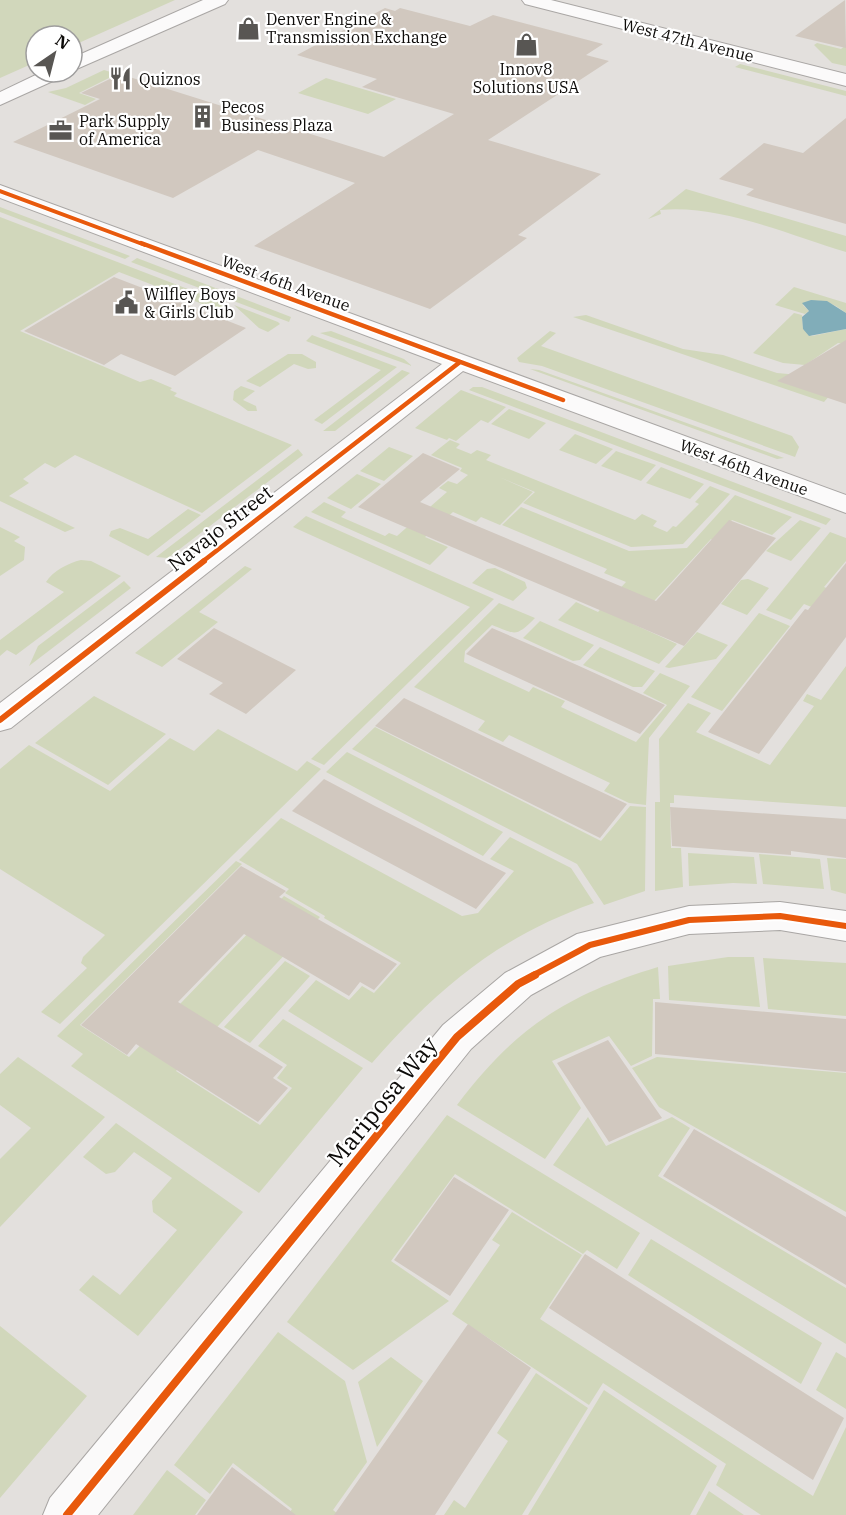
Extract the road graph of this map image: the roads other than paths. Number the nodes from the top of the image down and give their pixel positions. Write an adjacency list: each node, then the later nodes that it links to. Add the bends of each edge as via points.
1 (202, 0): 4 (street)
2 (219, 0): 4 (street)
3 (531, 0): 6 (street, West 47th Avenue)
4 (184, 12): 5 (street)
5 (84, 59)
6 (846, 80)
7 (32, 84): 8 (street)
8 (0, 99)
9 (0, 191): 10 (street, West 46th Avenue)
10 (460, 362): 11 (street, West 46th Avenue); 12 (street, Navajo Street)
11 (846, 505)
12 (0, 720)
13 (846, 926): 14 (street, Mariposa Way, via 780,916 689,920 590,945 518,984 457,1037)
14 (67, 1515)

